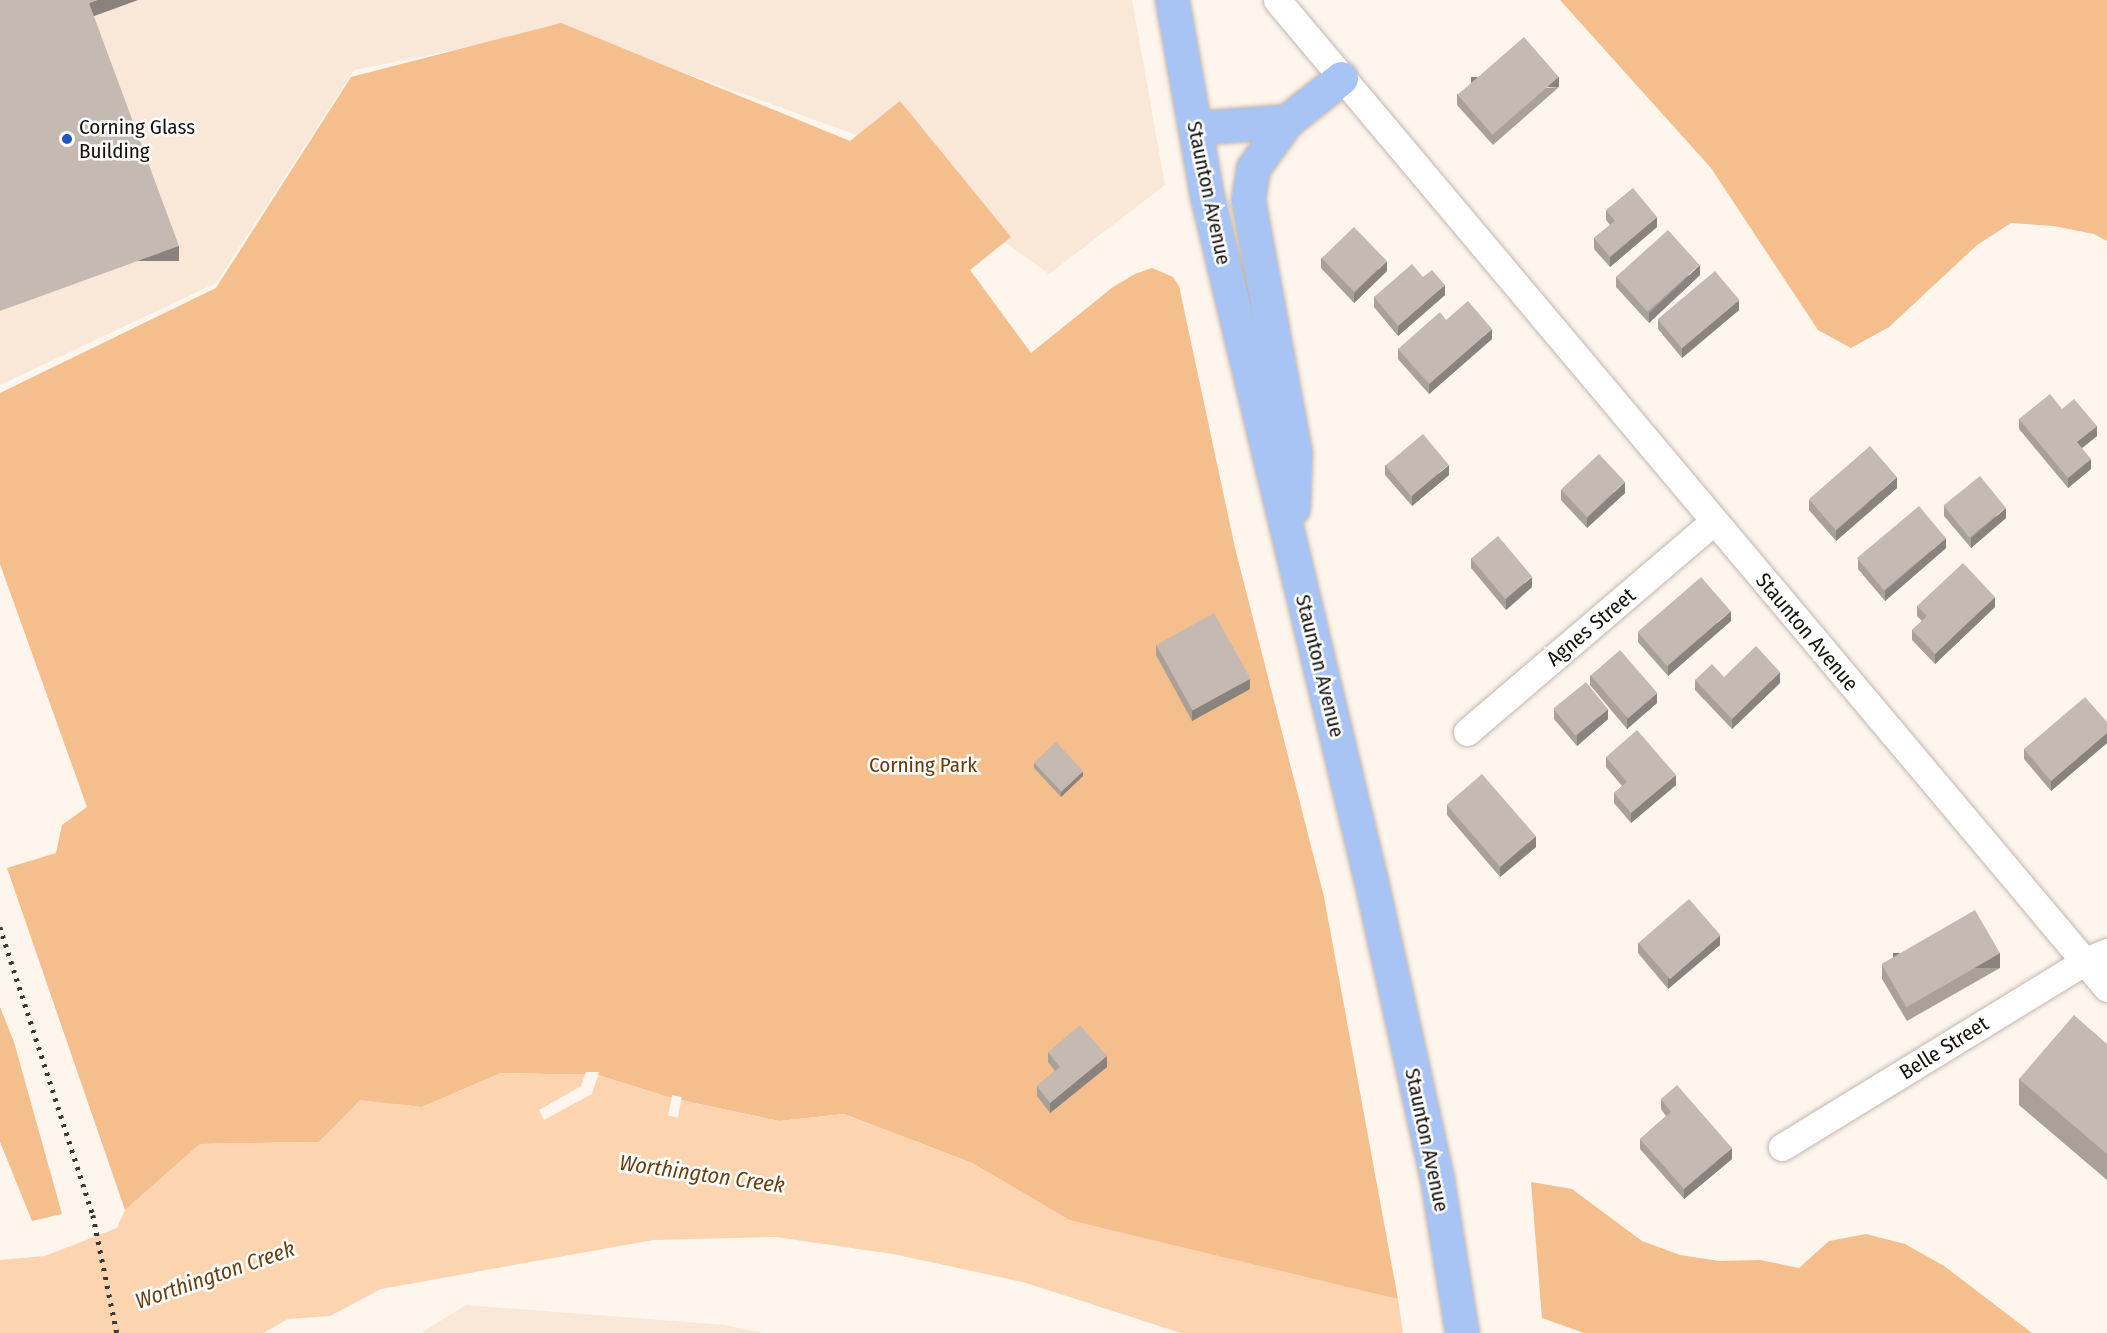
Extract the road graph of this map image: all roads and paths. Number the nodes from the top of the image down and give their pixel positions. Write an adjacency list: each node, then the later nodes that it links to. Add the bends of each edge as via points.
1 (1172, 0): 5 (main road, Staunton Avenue)
2 (1276, 0): 3 (street, Staunton Avenue)
3 (1341, 78): 4 (main road); 6 (street, Staunton Avenue)
4 (1287, 121): 5 (main road); 7 (main road, via 1253,168 1248,200 1295,453)
5 (1195, 128): 7 (main road, Staunton Avenue, via 1207,196)
6 (1714, 521): 8 (street, Agnes Street); 9 (street, Staunton Avenue)
7 (1292, 549): 12 (main road, Staunton Avenue, via 1437,1179)
8 (1467, 732)
9 (2096, 957): 10 (street, Staunton Avenue); 11 (street, Belle Street)
10 (2107, 988)
11 (1782, 1147)
12 (1462, 1333)

